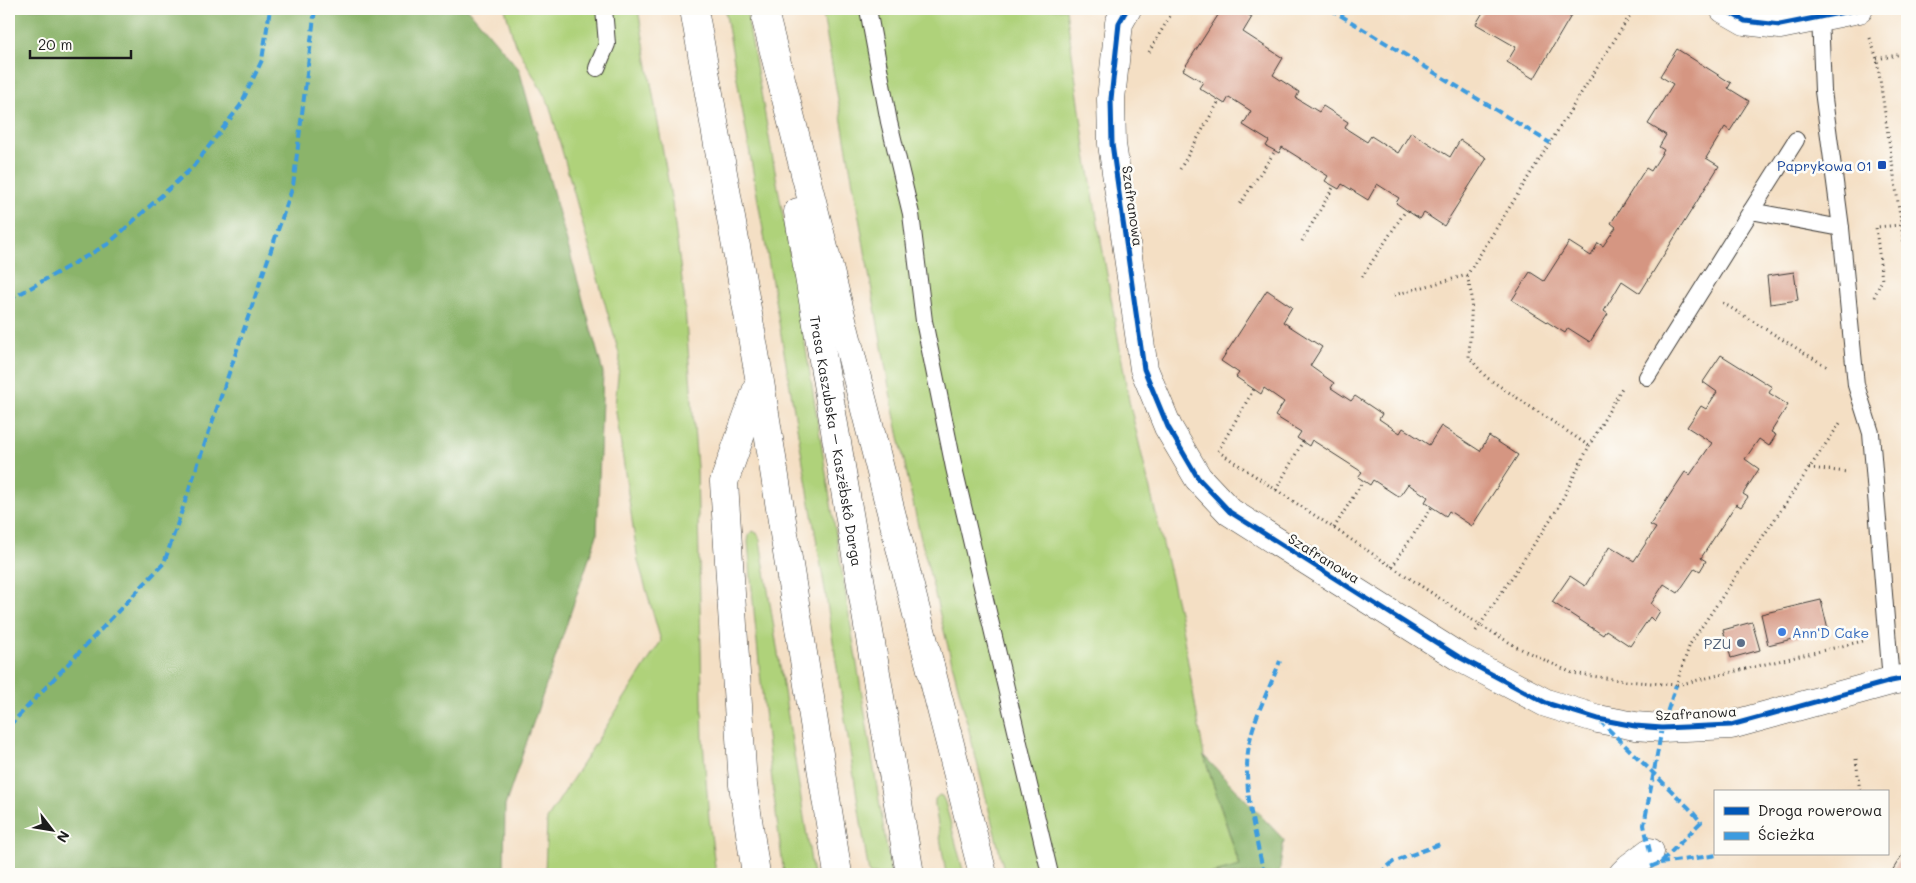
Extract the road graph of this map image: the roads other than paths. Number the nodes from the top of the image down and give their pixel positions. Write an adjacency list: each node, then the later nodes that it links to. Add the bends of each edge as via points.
1 (604, 9): 9 (lane, via 607,44)
2 (694, 9): 14 (main road)
3 (868, 9): 21 (lane, via 911,214 924,321 954,468)
4 (1127, 9): 15 (main road, Szafranowa, via 1119,24 1111,99 1112,144 1144,369 1168,427 1198,478 1230,512 1459,657 1546,703 1598,719 1662,728 1731,726)
5 (1724, 9): 7 (main road, via 1745,21 1780,25)
6 (765, 14): 19 (main road, Trasa Kaszubska – Kaszëbskô Darga); 20 (main road)
7 (1820, 16): 8 (main road); 12 (lane, via 1823,91)
8 (1863, 20)
9 (597, 68)
10 (1796, 140): 11 (lane)
11 (1751, 211): 12 (lane); 13 (lane)
12 (1841, 228): 15 (lane, via 1858,390 1872,433 1887,635)
13 (1647, 377)
14 (760, 382): 17 (main road, via 724,482 743,785); 18 (main road)
15 (1899, 679)
16 (1650, 852): 22 (main road)
17 (756, 874)
18 (838, 874)
19 (910, 874)
20 (984, 874)
21 (1050, 874)
22 (1623, 874)

